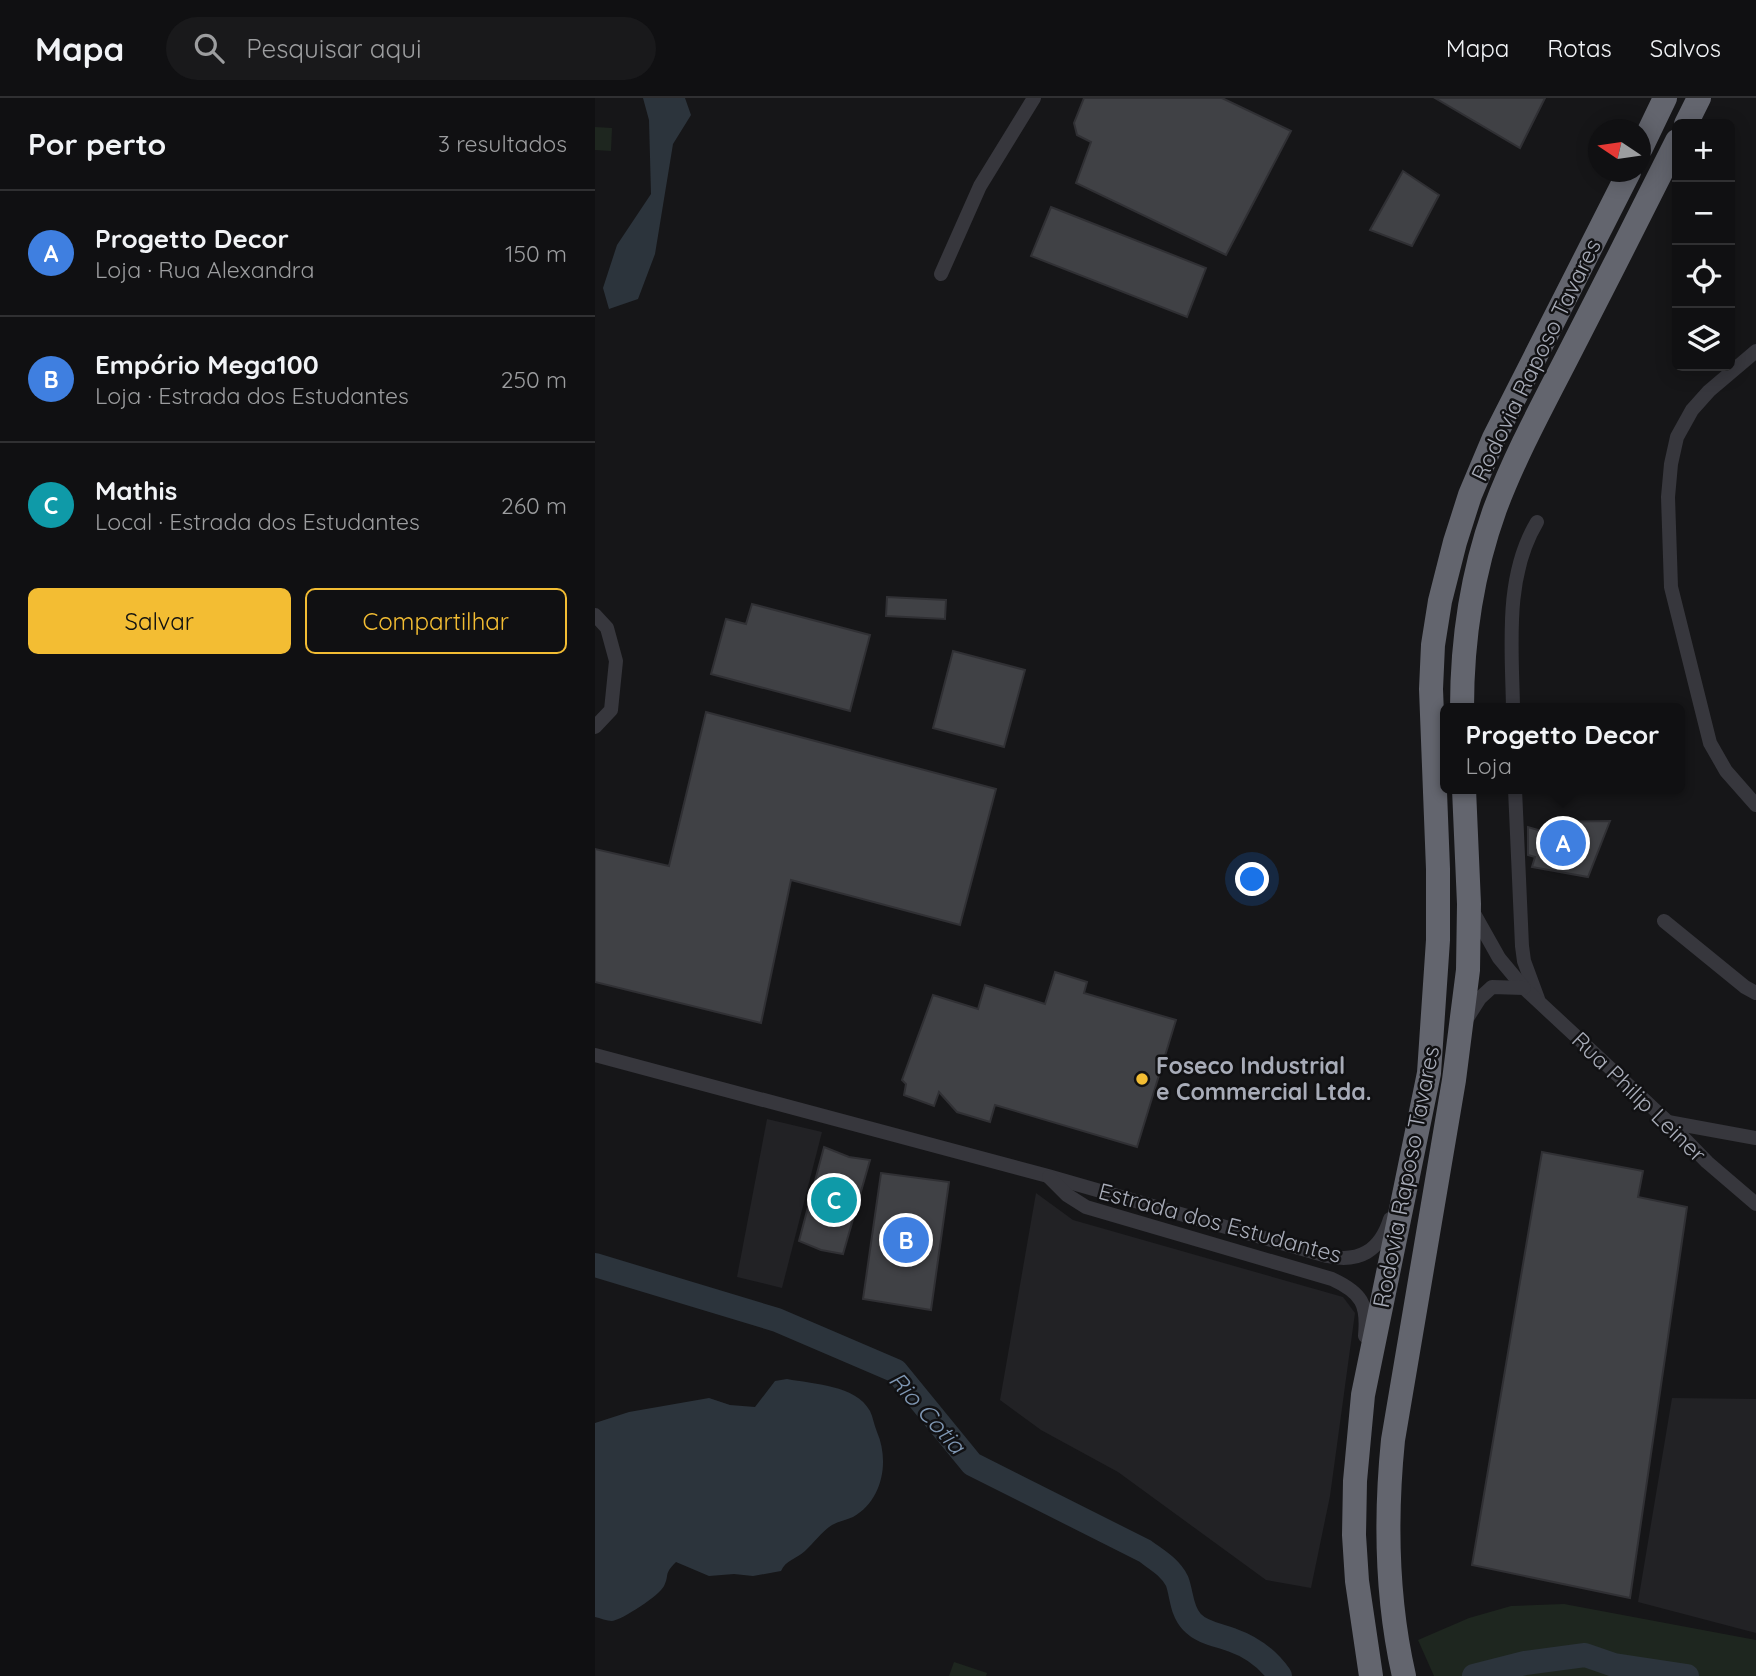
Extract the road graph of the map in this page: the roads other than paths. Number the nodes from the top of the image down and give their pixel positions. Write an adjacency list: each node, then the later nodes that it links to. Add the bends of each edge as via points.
1 (1034, 98): 8 (street, via 980,186)
2 (1699, 98): 4 (highway)
3 (1664, 100): 5 (highway)
4 (1688, 119)
5 (1651, 126)
6 (1672, 151): 12 (highway, Rodovia Raposo Tavares, via 1496,509 1478,562 1462,670)
7 (1624, 182): 25 (highway, Rodovia Raposo Tavares, via 1494,438 1455,542 1440,601 1431,689 1438,940)
8 (941, 274)
9 (1756, 351): 17 (street, via 1692,410 1677,437 1668,497 1671,587 1710,743 1726,771)
10 (1538, 522): 13 (street, via 1520,559 1515,590)
11 (595, 615): 14 (street, via 607,628 616,661 611,710)
12 (1462, 703)
13 (1513, 703)
14 (595, 727)
15 (1464, 794): 18 (highway, Rodovia Raposo Tavares)
16 (1514, 794): 22 (street, via 1522,946)
17 (1756, 805)
18 (1469, 904): 20 (street, Rua Philip Leiner, via 1499,958); 23 (highway, Rodovia Raposo Tavares)
19 (1664, 920): 21 (street)
20 (1524, 988): 22 (street, Rua Philip Leiner); 23 (street, via 1492,987)
21 (1756, 993)
22 (1540, 1003): 26 (street, Rua Philip Leiner)
23 (1461, 1027): 33 (highway, Rodovia Raposo Tavares, via 1389,1478 1389,1580)
24 (595, 1055): 28 (street, Estrada dos Estudantes)
25 (1429, 1073): 29 (street, Estrada dos Estudantes, via 1408,1130 1387,1229 1374,1247 1360,1256 1327,1256); 32 (highway, Rodovia Raposo Tavares, via 1363,1395)
26 (1668, 1122): 27 (street); 30 (street, Rua Philip Leiner)
27 (1756, 1138)
28 (1048, 1176): 29 (street, Estrada dos Estudantes); 31 (street, Estrada dos Estudantes, via 1076,1202)
29 (1106, 1192): 31 (street)
30 (1756, 1204)
31 (1100, 1212): 32 (street, Estrada dos Estudantes, via 1332,1279 1354,1291 1366,1318 1355,1423)
32 (1355, 1481): 34 (highway, Rodovia Raposo Tavares, via 1357,1581)
33 (1404, 1675)
34 (1371, 1676)

